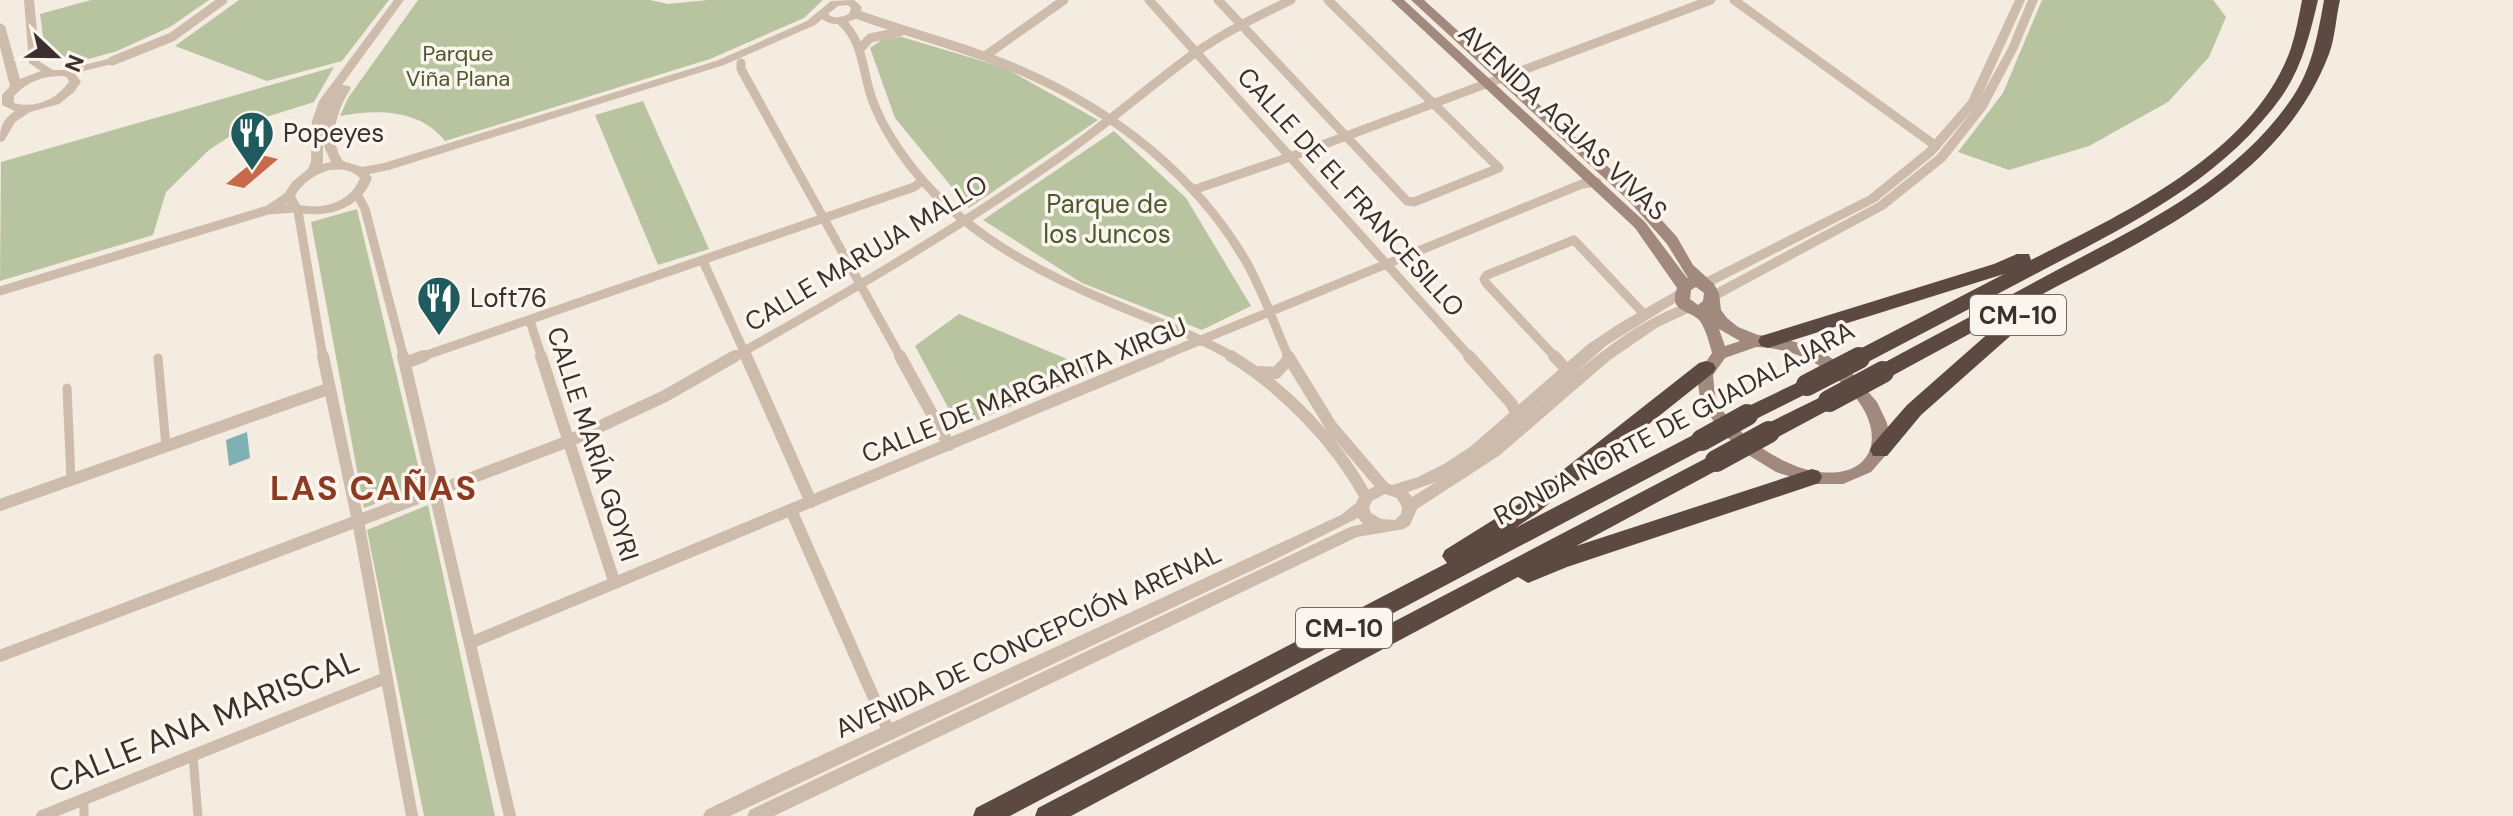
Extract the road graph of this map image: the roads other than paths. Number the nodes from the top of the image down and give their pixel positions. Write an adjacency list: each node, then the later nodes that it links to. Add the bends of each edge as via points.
1 (29, 0): 28 (street, via 35,63)
2 (223, 0): 26 (street, via 172,37)
3 (399, 0): 42 (street, via 325,101)
4 (409, 0): 41 (street, via 338,98 328,136)
5 (1064, 0): 25 (street)
6 (1149, 0): 24 (street, CALLE DE EL FRANCESILLO)
7 (1218, 0): 20 (street)
8 (1291, 0): 20 (street, CALLE MARUJA MALLO)
9 (1328, 0): 33 (street)
10 (1397, 0): 31 (main road, AVENIDA AGUAS VIVAS)
11 (1711, 0): 29 (street)
12 (1734, 0): 39 (street)
13 (2020, 0): 39 (street, via 1973,102)
14 (2033, 0): 57 (street, via 1980,109 1941,158 1881,206)
15 (2310, 0): 49 (highway, RONDA NORTE DE GUADALAJARA / CM-10, via 2292,63 2258,116 2209,164)
16 (2332, 0): 50 (highway, RONDA NORTE DE GUADALAJARA / CM-10, via 2318,62 2292,110 2246,164)
17 (1423, 1): 29 (main road, AVENIDA AGUAS VIVAS)
18 (848, 3): 19 (street); 19 (street); 22 (street)
19 (833, 19): 23 (street, via 851,30); 27 (street); 43 (street, via 720,63)
20 (1242, 24): 24 (street, CALLE MARUJA MALLO); 37 (street)
21 (0, 26): 32 (street)
22 (913, 34): 23 (street, via 880,34); 25 (street)
23 (859, 50): 44 (street, via 881,119)
24 (1197, 52): 35 (street, CALLE MARUJA MALLO); 40 (street, CALLE DE EL FRANCESILLO)
25 (985, 56): 35 (street, via 1034,76)
26 (112, 61): 28 (street); 30 (street)
27 (741, 63): 43 (street); 51 (street)
28 (57, 73): 30 (street, via 71,75); 32 (street, via 32,77)
29 (1504, 78): 31 (street); 57 (main road, AVENIDA AGUAS VIVAS, via 1649,214)
30 (75, 82): 34 (street, via 58,99)
31 (1489, 83): 33 (street); 45 (main road, AVENIDA AGUAS VIVAS)
32 (8, 96): 34 (street); 36 (street)
33 (1434, 103): 37 (street); 37 (street, via 1499,168 1410,202)
34 (27, 109): 36 (street)
35 (1111, 119): 46 (street); 52 (street, CALLE MARUJA MALLO)
36 (7, 125): 38 (street)
37 (1346, 136): 40 (street)
38 (0, 138)
39 (1936, 146): 57 (street, via 1872,199)
40 (1290, 157): 46 (street); 54 (street, CALLE DE EL FRANCESILLO)
41 (339, 165): 42 (street); 43 (street)
42 (313, 171): 48 (street, via 299,181)
43 (364, 177): 47 (street)
44 (922, 181): 51 (street); 52 (street)
45 (1597, 182): 54 (street, CALLE DE MARGARITA XIRGU); 57 (main road, AVENIDA AGUAS VIVAS)
46 (1193, 190): 58 (street, via 1243,257)
47 (357, 194): 48 (street, via 331,208); 67 (street)
48 (294, 205): 56 (street); 71 (street)
49 (2142, 208): 62 (highway, CM-10, via 2000,269); 89 (highway, RONDA NORTE DE GUADALAJARA / CM-10, bridge)
50 (2181, 212): 76 (highway, CM-10, via 2143,242 2021,312 1914,410); 93 (highway, RONDA NORTE DE GUADALAJARA / CM-10, bridge)
51 (825, 219): 53 (street); 55 (street)
52 (966, 221): 55 (street, CALLE MARUJA MALLO); 61 (street, via 1067,284)
53 (703, 261): 60 (street); 63 (street)
54 (1386, 265): 58 (street, CALLE DE MARGARITA XIRGU); 72 (street, CALLE DE EL FRANCESILLO)
55 (860, 286): 63 (street, CALLE MARUJA MALLO); 74 (street)
56 (0, 291)
57 (1698, 295): 59 (street); 62 (main road, AVENIDA AGUAS VIVAS, via 1728,328); 66 (main road, AVENIDA AGUAS VIVAS, via 1710,324); 84 (street, via 1605,356 1495,451)
58 (1270, 312): 61 (street, CALLE DE MARGARITA XIRGU); 65 (street)
59 (1644, 314): 68 (street); 68 (street, via 1574,240 1487,275 1486,283)
60 (530, 321): 67 (street); 73 (street, CALLE MARÍA GOYRI)
61 (1202, 340): 69 (street); 74 (street, CALLE DE MARGARITA XIRGU)
62 (1762, 341): 66 (main road, CM-10, via 1731,346); 76 (main road, via 1816,356 1850,379 1876,412)
63 (744, 352): 73 (street, CALLE MARUJA MALLO); 81 (street)
64 (158, 358): 75 (street)
65 (1289, 359): 69 (street, via 1279,372); 79 (street, via 1331,423)
66 (1713, 361): 77 (main road, CM-10, via 1702,382 1706,399 1731,431 1770,462); 89 (highway, CM-10, via 1529,508 1374,600)
67 (405, 363): 80 (street)
68 (1567, 370): 72 (street)
69 (1256, 372): 82 (street, via 1290,399)
70 (67, 388): 78 (street)
71 (328, 389): 75 (street); 86 (street)
72 (1518, 416): 79 (street, via 1434,476 1418,485)
73 (569, 441): 80 (street, CALLE MARUJA MALLO); 88 (street, CALLE MARÍA GOYRI)
74 (949, 445): 81 (street, CALLE DE MARGARITA XIRGU)
75 (166, 446): 78 (street)
76 (1880, 450): 77 (main road, CM-10, via 1872,461 1841,478)
77 (1812, 477): 93 (highway, CM-10, via 1560,560 1374,653)
78 (71, 480): 83 (street)
79 (1389, 489): 82 (street); 84 (street)
80 (434, 492): 86 (street, CALLE MARUJA MALLO); 90 (street)
81 (811, 502): 85 (street, CALLE DE MARGARITA XIRGU)
82 (1364, 502): 87 (street, via 1364,516); 94 (street, AVENIDA DE CONCEPCIÓN ARENAL, via 1346,519 1150,614)
83 (0, 505)
84 (1410, 506): 87 (street, via 1407,520 1399,526)
85 (791, 510): 88 (street, CALLE DE MARGARITA XIRGU); 94 (street)
86 (358, 521): 91 (street, CALLE MARUJA MALLO); 92 (street)
87 (1381, 527): 103 (street, AVENIDA DE CONCEPCIÓN ARENAL, via 1355,531)
88 (614, 581): 90 (street, CALLE DE MARGARITA XIRGU)
89 (1318, 641): 104 (highway, RONDA NORTE DE GUADALAJARA / CM-10)
90 (470, 643): 101 (street)
91 (0, 656)
92 (386, 678): 95 (street, CALLE ANA MARISCAL); 100 (street)
93 (1284, 691): 105 (highway, RONDA NORTE DE GUADALAJARA / CM-10)
94 (888, 730): 102 (street, AVENIDA DE CONCEPCIÓN ARENAL)
95 (193, 756): 96 (street, CALLE ANA MARISCAL); 99 (street)
96 (84, 799): 97 (street, CALLE ANA MARISCAL); 98 (street)
97 (42, 816)
98 (84, 816)
99 (198, 816)
100 (412, 816)
101 (510, 816)
102 (712, 816)
103 (756, 816)
104 (985, 816)
105 (1047, 816)

